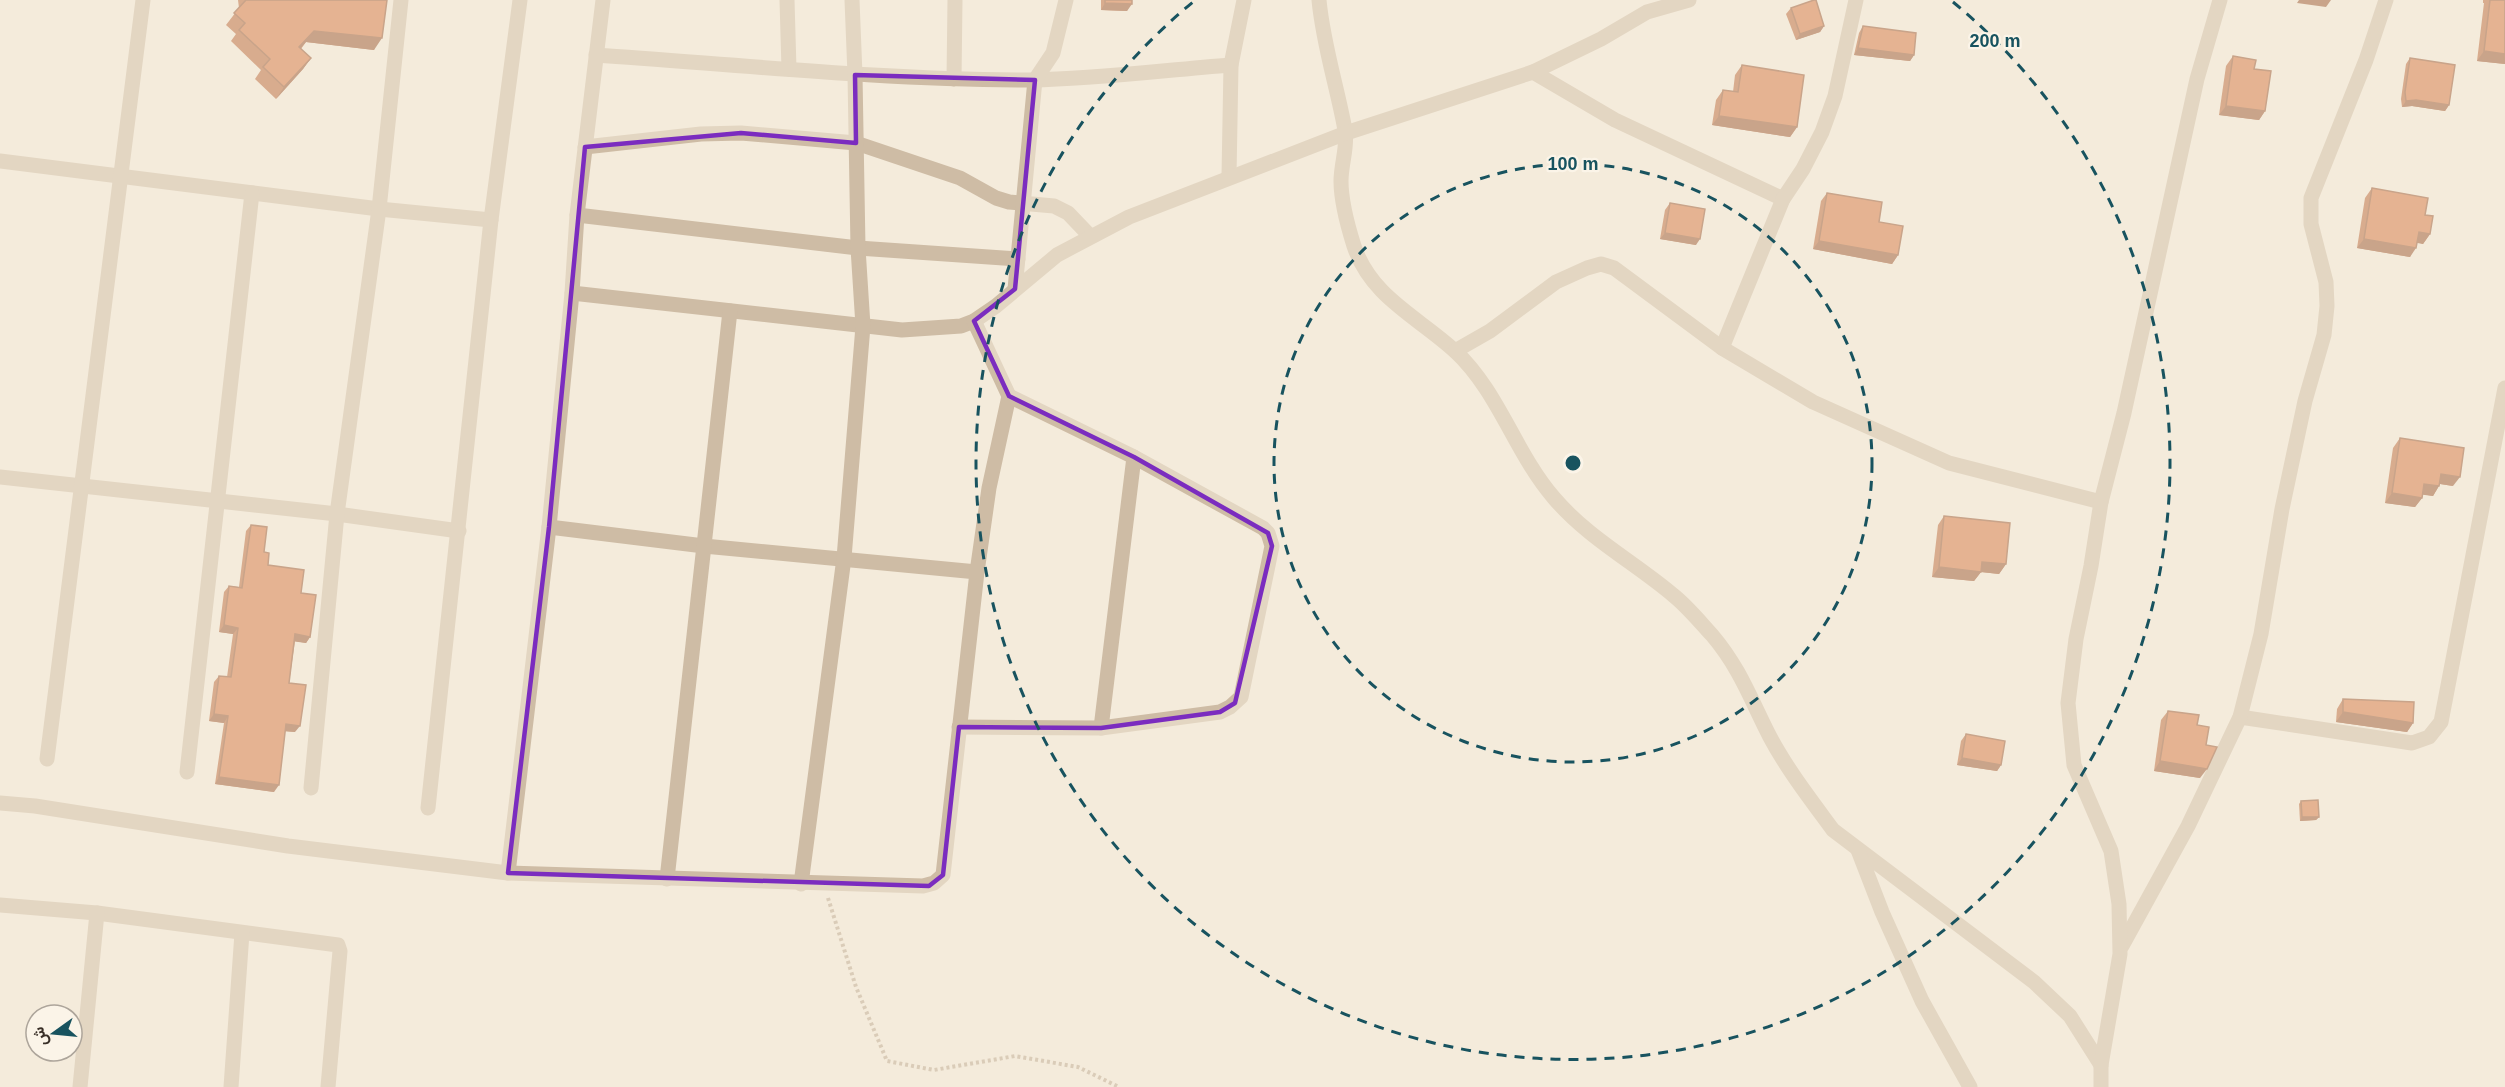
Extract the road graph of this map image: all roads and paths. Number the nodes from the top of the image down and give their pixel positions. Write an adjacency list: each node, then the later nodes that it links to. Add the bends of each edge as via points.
1 (143, 0): 26 (street)
2 (401, 0): 31 (street)
3 (520, 0): 33 (street)
4 (603, 0): 15 (street)
5 (787, 0): 17 (street)
6 (852, 0): 19 (street)
7 (955, 0): 20 (street)
8 (1066, 0): 21 (street, via 1053,53)
9 (1244, 0): 16 (street)
10 (1319, 0): 22 (street)
11 (1689, 0): 18 (street, via 1647,12)
12 (1856, 0): 29 (street, via 1835,96 1822,132)
13 (2220, 0): 50 (street, via 2198,79)
14 (2386, 0): 57 (street, via 2311,198 2310,224 2326,282 2324,335 2305,400 2261,634)
15 (596, 55): 17 (street); 24 (street)
16 (1231, 65): 21 (street); 27 (street)
17 (789, 69): 19 (street)
18 (1533, 72): 22 (street); 29 (street, via 1615,120)
19 (855, 75): 20 (street); 23 (street)
20 (954, 79): 21 (street)
21 (1035, 80): 30 (street)
22 (1346, 133): 27 (street); 43 (street, via 1341,183 1354,247 1370,278 1397,307)
23 (856, 143): 24 (street, via 741,133); 30 (street, via 960,178 996,198); 35 (street)
24 (585, 147): 32 (street)
25 (0, 161): 26 (street)
26 (122, 176): 28 (street); 48 (street)
27 (1229, 176): 34 (street)
28 (252, 193): 31 (street); 49 (street)
29 (1783, 199): 42 (street)
30 (1023, 202): 34 (street, via 1054,206 1068,213); 36 (street)
31 (379, 209): 33 (street); 51 (street)
32 (577, 215): 35 (street); 38 (street)
33 (491, 220): 53 (street)
34 (1090, 236): 37 (street)
35 (858, 248): 36 (street); 41 (street)
36 (1018, 259): 37 (street)
37 (1015, 289): 40 (street)
38 (572, 293): 39 (street); 52 (street)
39 (730, 310): 41 (street); 54 (street)
40 (974, 321): 41 (street, via 902,330); 45 (street)
41 (863, 326): 55 (street)
42 (1722, 348): 43 (street, via 1614,268 1601,264 1556,282 1490,331); 50 (street, via 1813,402 1949,463)
43 (1455, 351): 65 (street, via 1483,383 1531,469 1556,500 1599,541 1675,596 1734,662 1771,739 1812,802 1833,830)
44 (2505, 388): 57 (street, via 2441,722 2429,737 2412,743)
45 (1009, 396): 46 (street); 56 (street, via 989,488)
46 (1134, 457): 59 (street); 59 (street, via 1263,528 1272,546 1236,704 1220,712)
47 (0, 477): 48 (street)
48 (82, 485): 49 (street); 60 (street)
49 (215, 502): 51 (street); 61 (street)
50 (2101, 502): 73 (street, via 2068,703 2074,765 2111,851 2120,904)
51 (336, 514): 53 (street); 62 (street)
52 (549, 527): 54 (street); 66 (street)
53 (459, 531): 64 (street)
54 (704, 546): 55 (street); 67 (street)
55 (844, 558): 56 (street); 69 (street)
56 (977, 572): 58 (street)
57 (2240, 717): 73 (street, via 2188,826)
58 (959, 727): 59 (street); 68 (street, via 943,875 939,880 929,886)
59 (1101, 728)
60 (47, 759)
61 (187, 772)
62 (311, 788)
63 (0, 803): 66 (street, via 288,846)
64 (428, 808)
65 (1858, 850): 74 (street, via 2034,982 2070,1016); 79 (street, via 1922,1001)
66 (508, 873): 67 (street)
67 (668, 879): 69 (street)
68 (823, 883): 69 (street); 78 (path, via 856,987 887,1061 934,1070 1015,1056 1078,1067)
69 (801, 884)
70 (0, 905): 71 (street)
71 (97, 913): 72 (street); 75 (street)
72 (242, 933): 76 (street); 77 (street, via 340,947)
73 (2120, 949): 74 (street)
74 (2101, 1065): 80 (street)
75 (80, 1087)
76 (231, 1087)
77 (328, 1087)
78 (1119, 1087)
79 (1970, 1087)
80 (2101, 1087)

